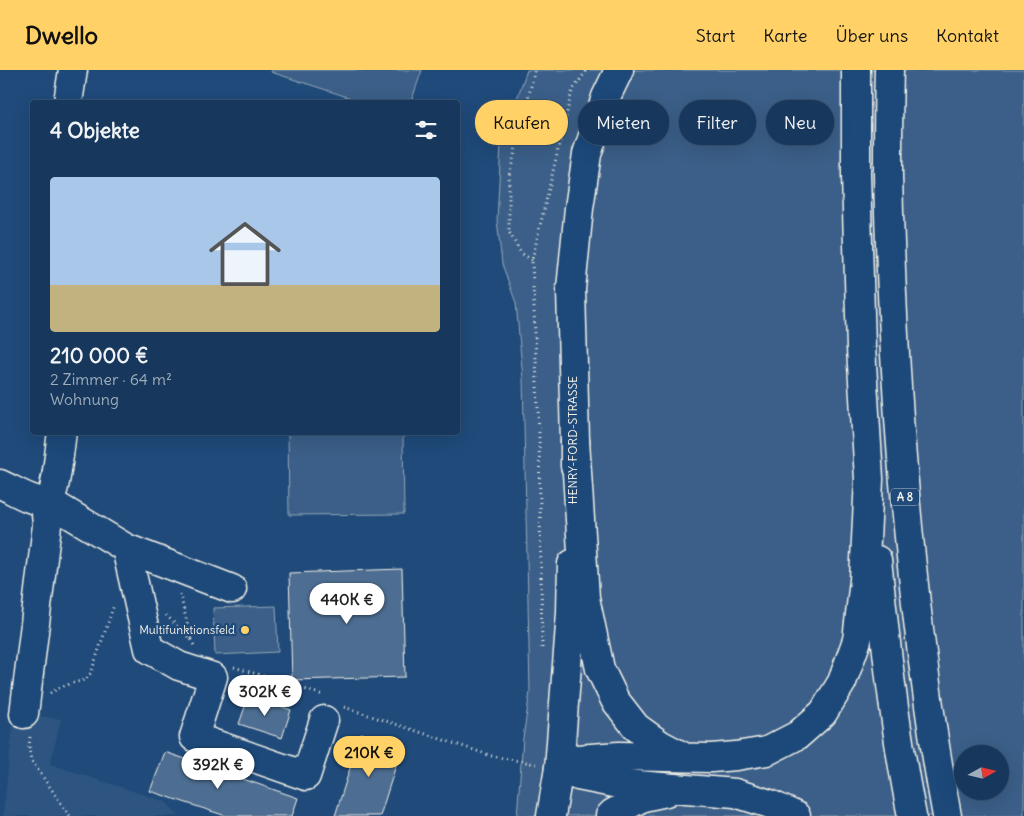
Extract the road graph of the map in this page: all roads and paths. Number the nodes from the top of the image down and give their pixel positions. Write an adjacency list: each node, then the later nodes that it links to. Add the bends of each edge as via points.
1 (63, 70): 8 (main road)
2 (73, 70): 9 (main road)
3 (535, 70): 10 (path, via 509,176 509,232 521,253)
4 (587, 70): 10 (path, via 572,91)
5 (619, 70): 12 (main road, HENRY-FORD-STRASSE, via 606,97 588,154 579,208 571,289)
6 (856, 70): 13 (main road, via 861,348)
7 (888, 70): 36 (main road, A 8 / A 8, via 888,175 902,472 919,630)
8 (64, 100)
9 (68, 100)
10 (532, 260): 23 (path)
11 (62, 435): 15 (main road, via 57,472)
12 (575, 441): 28 (main road, via 585,598 600,669 615,700 636,727 661,746); 29 (main road, HENRY-FORD-STRASSE, via 571,613)
13 (869, 479): 28 (main road, via 864,580 856,640 842,682 823,713 798,735 767,750 711,758); 35 (main road, via 885,634)
14 (0, 484): 15 (main road, via 42,502)
15 (47, 501): 16 (main road); 27 (main road)
16 (126, 548): 17 (main road); 26 (main road, via 149,649 178,666 213,677 194,737 306,776)
17 (165, 563): 18 (main road); 21 (path, via 177,582)
18 (232, 589)
19 (116, 598): 25 (path, via 91,673 85,680)
20 (163, 613): 21 (path)
21 (191, 640): 22 (path)
22 (198, 652)
23 (543, 657)
24 (233, 666): 26 (path, via 323,695)
25 (48, 694)
26 (332, 709): 29 (path)
27 (28, 722): 31 (path, via 31,760)
28 (683, 756): 29 (main road, via 577,759)
29 (542, 768): 30 (main road, via 613,783); 32 (main road, HENRY-FORD-STRASSE)
30 (679, 789): 33 (main road, via 644,797); 34 (main road, via 734,793)
31 (70, 816)
32 (551, 816)
33 (610, 816)
34 (796, 816)
35 (912, 816)
36 (947, 816)

